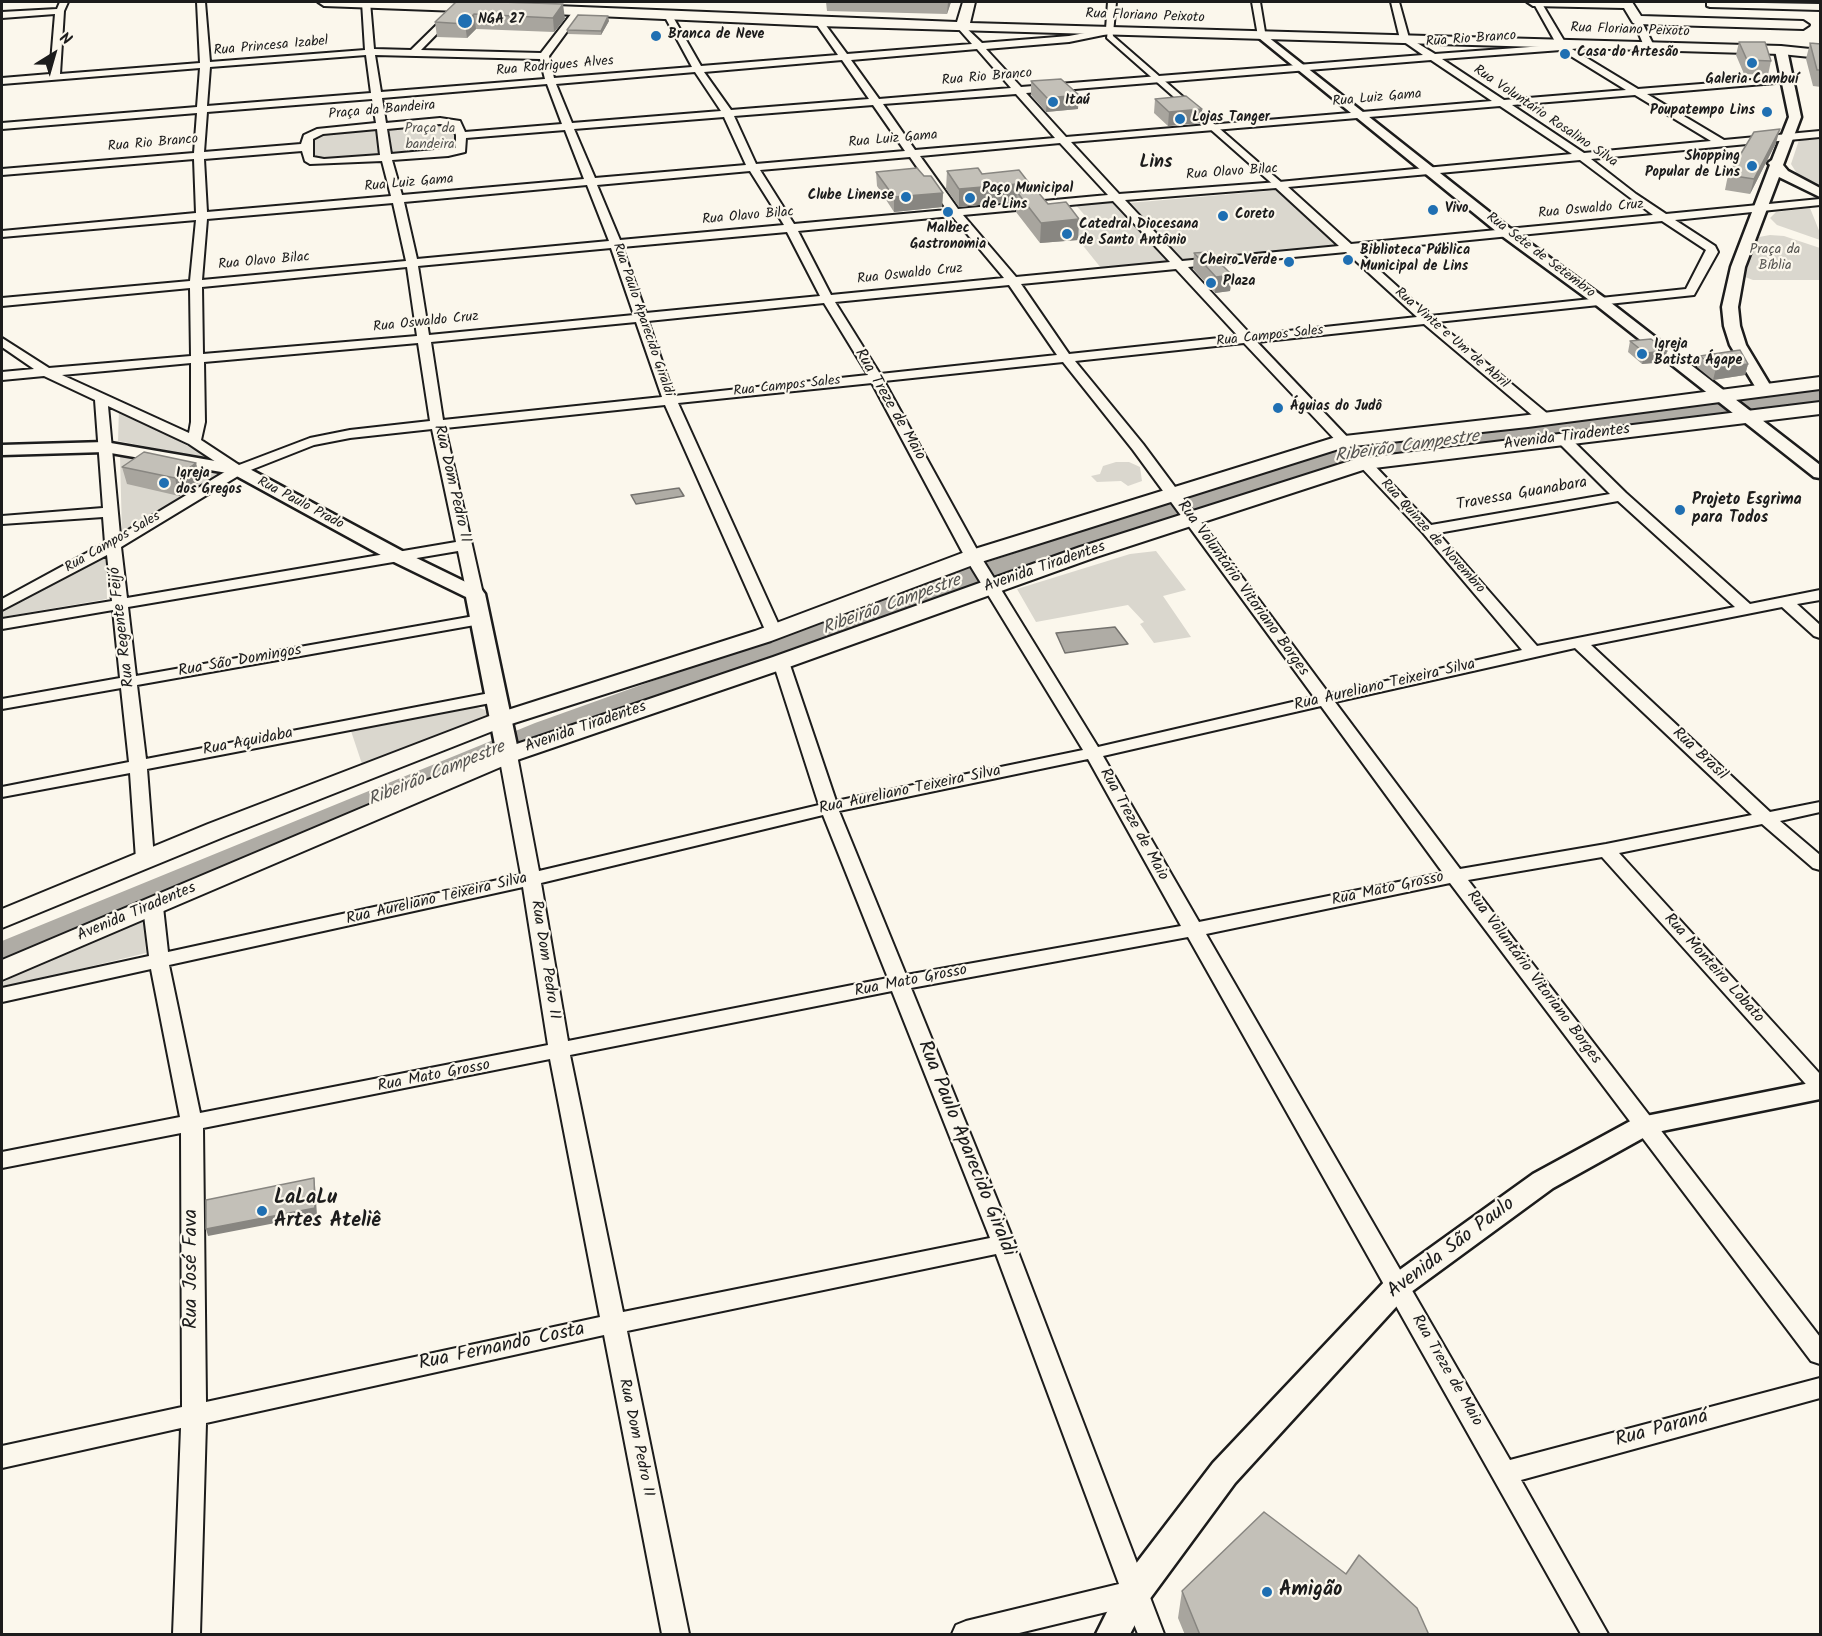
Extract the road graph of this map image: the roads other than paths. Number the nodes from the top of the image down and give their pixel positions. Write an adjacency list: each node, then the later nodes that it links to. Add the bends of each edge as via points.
1 (201, 2): 40 (street)
2 (324, 2): 3 (main road)
3 (365, 2): 13 (main road); 34 (street, Rua Dom Pedro II)
4 (681, 2): 20 (main road)
5 (969, 2): 26 (main road)
6 (1112, 2): 27 (street)
7 (1256, 2): 28 (street)
8 (1395, 2): 29 (street)
9 (1536, 2): 10 (main road); 31 (street)
10 (1628, 3): 23 (main road)
11 (1709, 3): 12 (street); 24 (street)
12 (1756, 3): 15 (street)
13 (462, 4): 16 (main road); 35 (street)
14 (62, 6): 19 (street); 43 (street)
15 (1821, 7)
16 (494, 8)
17 (518, 9): 18 (main road, Rua Floriano Peixoto)
18 (578, 11): 20 (main road, Rua Floriano Peixoto); 37 (street)
19 (2, 15)
20 (669, 17): 21 (main road, Rua Floriano Peixoto); 41 (street, Rua Treze de Maio)
21 (821, 17): 26 (main road, Rua Floriano Peixoto); 38 (street, Rua Voluntário Vitoriano Borges)
22 (1821, 17): 25 (main road)
23 (1637, 20): 24 (main road); 32 (street)
24 (1721, 22): 25 (main road)
25 (1803, 25): 33 (main road)
26 (962, 27): 27 (main road, Rua Floriano Peixoto); 30 (street, Rua Quinze de Novembro)
27 (1110, 31): 28 (main road, Rua Floriano Peixoto); 30 (street, Rua Rodrigues Alves, via 1069,39); 45 (street, via 1109,37)
28 (1263, 36): 29 (main road, Rua Floriano Peixoto); 42 (street, Rua Sete de Setembro)
29 (1406, 39): 31 (main road, Rua Floriano Peixoto); 39 (street, Rua Voluntário Rosalino Silva)
30 (981, 45): 38 (street, Rua Rodrigues Alves); 48 (street, Rua Quinze de Novembro)
31 (1562, 46): 32 (main road, Rua Floriano Peixoto); 39 (street, Rua Rio Branco); 49 (street)
32 (1649, 46): 33 (main road, Rua Floriano Peixoto)
33 (1781, 50): 36 (main road, Rua Floriano Peixoto); 44 (street)
34 (370, 52): 35 (street, Rua Princesa Izabel); 40 (street, Rua Princesa Izabel); 50 (street, Rua Dom Pedro II)
35 (414, 52): 37 (street, Rua Princesa Izabel)
36 (1821, 54)
37 (544, 56): 47 (street, Rua Paulo Aparecido Giraldi)
38 (841, 56): 41 (street, Rua Rodrigues Alves); 51 (street, Rua Voluntário Vitoriano Borges)
39 (1431, 57): 42 (street, Rua Rio Branco); 52 (street, Rua Voluntário Rosalino Silva)
40 (205, 65): 43 (street, Rua Princesa Izabel); 53 (street)
41 (698, 68): 47 (street, Rua Rodrigues Alves); 54 (street, Rua Treze de Maio)
42 (1300, 68): 45 (street, Rua Rio Branco); 55 (street, Rua Sete de Setembro)
43 (55, 77): 46 (street, Rua Princesa Izabel)
44 (1787, 79): 49 (street, Rua Luiz Gama); 62 (street, via 1795,117)
45 (1160, 80): 48 (street, Rua Rio Branco); 59 (street)
46 (2, 81)
47 (550, 81): 50 (street, Rua Rodrigues Alves); 58 (street, Rua Paulo Aparecido Giraldi)
48 (1018, 91): 51 (street, Rua Rio Branco); 63 (street, Rua Quinze de Novembro)
49 (1637, 91): 52 (street, Rua Luiz Gama); 64 (street)
50 (377, 96): 53 (street, Rua Rodrigues Alves); 56 (street, Rua Dom Pedro II)
51 (878, 102): 54 (street, Rua Rio Branco); 66 (street, Rua Voluntário Vitoriano Borges)
52 (1502, 104): 55 (street, Rua Luiz Gama); 68 (street, Rua Voluntário Rosalino Silva)
53 (201, 110): 57 (street, Rua Rodrigues Alves); 67 (street)
54 (728, 114): 58 (street, Rua Rio Branco); 71 (street, Rua Treze de Maio)
55 (1363, 116): 59 (street, Rua Luiz Gama); 72 (street, Rua Sete de Setembro)
56 (381, 125): 61 (street, Praça da Bandeira, via 452,122); 65 (street, Praça da Bandeira, via 321,131 310,135); 69 (street, Rua Dom Pedro II)
57 (2, 126)
58 (567, 126): 61 (street, Rua Rio Branco); 74 (street, Rua Paulo Aparecido Giraldi)
59 (1211, 128): 63 (street, Rua Luiz Gama); 75 (street)
60 (1821, 134): 62 (street, Rua Olavo Bilac)
61 (461, 135): 69 (street, via 461,150 456,152)
62 (1789, 137): 64 (street, Rua Olavo Bilac); 70 (street)
63 (1063, 140): 66 (street, Rua Luiz Gama); 77 (street, Rua Quinze de Novembro)
64 (1720, 142): 68 (street, Rua Olavo Bilac)
65 (307, 147): 67 (street, Rua Rio Branco); 69 (street, via 308,158 315,162)
66 (911, 154): 71 (street, Rua Luiz Gama); 81 (street, Rua Voluntário Vitoriano Borges)
67 (199, 155): 73 (street, Rua Rio Branco); 82 (street)
68 (1580, 155): 72 (street, Rua Olavo Bilac); 83 (street, Rua Voluntário Rosalino Silva)
69 (386, 158): 78 (street, Rua Dom Pedro II)
70 (1775, 163): 76 (street, via 1783,174); 80 (street)
71 (753, 168): 74 (street, Rua Luiz Gama); 84 (street, Rua Treze de Maio)
72 (1428, 170): 75 (street, Rua Olavo Bilac); 85 (street, Rua Sete de Setembro)
73 (2, 172)
74 (592, 183): 78 (street, Rua Luiz Gama); 87 (street, Rua Paulo Aparecido Giraldi)
75 (1279, 185): 77 (street, Rua Olavo Bilac); 88 (street, Rua Vinte e Um de Abril)
76 (1821, 193)
77 (1118, 197): 81 (street, Rua Olavo Bilac); 90 (street, Rua Quinze de Novembro)
78 (398, 200): 82 (street, Rua Luiz Gama); 89 (street, Rua Dom Pedro II)
79 (1821, 202): 80 (street, Rua Oswaldo Cruz)
80 (1761, 208): 83 (street, Rua Oswaldo Cruz); 108 (street, via 1738,267 1730,307 1738,345)
81 (955, 213): 84 (street, Rua Olavo Bilac); 91 (street, Rua Voluntário Vitoriano Borges)
82 (202, 217): 86 (street, Rua Luiz Gama); 92 (street)
83 (1665, 218): 85 (street, Rua Oswaldo Cruz); 93 (street, Rua Voluntário Rosalino Silva, via 1705,242 1712,252 1693,289)
84 (791, 228): 87 (street, Rua Olavo Bilac); 94 (street, Rua Treze de Maio)
85 (1507, 233): 88 (street, Rua Oswaldo Cruz); 96 (street, Rua Sete de Setembro)
86 (2, 234)
87 (616, 244): 89 (street, Rua Olavo Bilac); 97 (street, Rua Paulo Aparecido Giraldi)
88 (1346, 248): 90 (street, Rua Oswaldo Cruz); 98 (street, Rua Vinte e Um de Abril)
89 (412, 263): 92 (street, Rua Olavo Bilac); 99 (street, Rua Dom Pedro II)
90 (1179, 265): 91 (street, Rua Oswaldo Cruz); 100 (street, Rua Quinze de Novembro)
91 (1012, 280): 94 (street, Rua Oswaldo Cruz); 102 (street, Rua Voluntário Vitoriano Borges)
92 (196, 283): 95 (street, Rua Olavo Bilac); 103 (street)
93 (1684, 294): 96 (street, Rua Campos Sales)
94 (826, 299): 97 (street, Rua Oswaldo Cruz); 106 (street, Rua Treze de Maio)
95 (2, 302)
96 (1601, 302): 98 (street, Rua Campos Sales); 110 (street, Rua Sete de Setembro)
97 (641, 316): 99 (street, Rua Oswaldo Cruz); 111 (street, Rua Paulo Aparecido Giraldi)
98 (1427, 320): 100 (street, Rua Campos Sales); 114 (street, Rua Vinte e Um de Abril)
99 (422, 339): 103 (street, Rua Oswaldo Cruz); 115 (street, Rua Dom Pedro II)
100 (1248, 339): 102 (street, Rua Campos Sales); 118 (street, Rua Quinze de Novembro)
101 (2, 342): 104 (street, Rua Paulo Prado)
102 (1065, 357): 106 (street, Rua Campos Sales); 125 (street, Rua Voluntário Vitoriano Borges)
103 (199, 359): 104 (street, Rua Oswaldo Cruz); 117 (street)
104 (48, 372): 105 (street, Rua Oswaldo Cruz); 109 (street, Rua Paulo Prado)
105 (2, 376)
106 (876, 378): 111 (street, Rua Campos Sales); 132 (street, Rua Treze de Maio)
107 (1821, 383): 108 (main road, Avenida Tiradentes)
108 (1765, 390): 110 (main road, Avenida Tiradentes)
109 (101, 396): 117 (street, Rua Paulo Prado); 119 (street, Rua Regente Feijó)
110 (1723, 398): 113 (street, Rua Sete de Setembro); 114 (main road, Avenida Tiradentes)
111 (669, 399): 115 (street, Rua Campos Sales); 141 (street, Rua Paulo Aparecido Giraldi)
112 (1821, 408): 113 (main road, Avenida Tiradentes)
113 (1746, 416): 116 (main road, Avenida Tiradentes); 123 (street, Rua Sete de Setembro)
114 (1544, 418): 118 (main road, Avenida Tiradentes)
115 (437, 423): 122 (street, Rua Campos Sales, via 310,442); 130 (street, Rua Dom Pedro II)
116 (1562, 438): 121 (main road, Avenida Tiradentes); 124 (street)
117 (194, 441): 122 (street, Rua Paulo Prado)
118 (1345, 443): 121 (street, Rua Quinze de Novembro); 125 (main road, Avenida Tiradentes)
119 (105, 447): 120 (street); 122 (street); 126 (street, Rua Regente Feijó)
120 (2, 450)
121 (1361, 461): 125 (main road, Avenida Tiradentes); 128 (street, Rua Quinze de Novembro)
122 (238, 470): 129 (street, Rua Campos Sales); 131 (street, Rua Paulo Prado)
123 (1820, 472)
124 (1621, 496): 128 (street, Travessa Guanabara); 138 (street)
125 (1182, 508): 132 (main road, Avenida Tiradentes); 132 (main road, Avenida Tiradentes, via 1088,552); 148 (street, Rua Voluntário Vitoriano Borges)
126 (110, 512): 127 (street); 129 (street, Rua Regente Feijó)
127 (2, 520)
128 (1428, 530): 144 (street, Rua Quinze de Novembro)
129 (113, 545): 136 (street, Rua Regente Feijó); 137 (street, Rua Campos Sales)
130 (465, 545): 131 (street); 133 (street, Rua Dom Pedro II)
131 (398, 556): 133 (street, Rua Paulo Prado); 136 (street)
132 (983, 572): 141 (main road, Avenida Tiradentes); 145 (main road, Avenida Tiradentes); 151 (street, Rua Treze de Maio)
133 (475, 594): 139 (street, Rua Dom Pedro II)
134 (1821, 595): 135 (street, Rua Aureliano Teixeira Silva)
135 (1784, 601): 138 (street, Rua Aureliano Teixeira Silva); 142 (street)
136 (120, 604): 140 (street); 146 (street, Rua Regente Feijó)
137 (2, 605)
138 (1745, 608): 143 (street, Rua Aureliano Teixeira Silva)
139 (480, 620): 146 (street, Rua São Domingos); 147 (street, Rua Dom Pedro II)
140 (2, 624)
141 (774, 632): 150 (main road, Avenida Tiradentes)
142 (1821, 633)
143 (1580, 644): 144 (street, Rua Aureliano Teixeira Silva); 156 (street, Rua Brasil)
144 (1533, 652): 148 (street, Rua Aureliano Teixeira Silva)
145 (781, 662): 150 (main road, Avenida Tiradentes); 155 (street, Rua Paulo Aparecido Giraldi)
146 (130, 681): 149 (street, Rua São Domingos); 152 (street, Rua Regente Feijó)
147 (495, 697): 150 (street, Rua Dom Pedro II); 152 (street, Rua Aquidaba)
148 (1323, 700): 151 (street, Rua Aureliano Teixeira Silva); 160 (street, Rua Voluntário Vitoriano Borges)
149 (2, 704)
150 (504, 739): 158 (main road, Avenida Tiradentes); 161 (street, Rua Dom Pedro II); 162 (main road, Avenida Tiradentes)
151 (1093, 753): 155 (street, Rua Aureliano Teixeira Silva); 164 (street, Rua Treze de Maio)
152 (138, 764): 153 (street, Rua Aquidaba); 158 (street, Rua Regente Feijó)
153 (2, 792)
154 (1821, 807): 156 (street, Rua Mato Grosso)
155 (829, 808): 161 (street, Rua Aureliano Teixeira Silva); 167 (street, Rua Paulo Aparecido Giraldi)
156 (1766, 818): 157 (street, Rua Mato Grosso); 159 (street, Rua Brasil)
157 (1606, 850): 160 (street, Rua Mato Grosso); 170 (street, Rua Monteiro Lobato)
158 (145, 859): 163 (main road, Avenida Tiradentes)
159 (1821, 864)
160 (1455, 876): 164 (street, Rua Mato Grosso); 172 (street, Rua Voluntário Vitoriano Borges)
161 (531, 879): 165 (street, Rua Aureliano Teixeira Silva); 169 (street, Rua Dom Pedro II)
162 (153, 907): 165 (street, Rua José Fava); 166 (main road, Avenida Tiradentes)
163 (2, 919)
164 (1192, 930): 167 (street, Rua Mato Grosso); 175 (street, Rua Treze de Maio)
165 (159, 962): 168 (street, Rua Aureliano Teixeira Silva); 171 (street, Rua José Fava)
166 (2, 971)
167 (899, 983): 169 (street, Rua Mato Grosso); 174 (street, Rua Paulo Aparecido Giraldi)
168 (2, 995)
169 (559, 1052): 171 (street, Rua Mato Grosso); 176 (street, Rua Dom Pedro II)
170 (1821, 1089): 172 (street, Avenida São Paulo)
171 (192, 1124): 173 (street, Rua Mato Grosso); 179 (street, Rua José Fava)
172 (1645, 1125): 175 (street, Avenida São Paulo, via 1544,1181); 177 (street, Rua Voluntário Vitoriano Borges)
173 (2, 1160)
174 (1004, 1244): 176 (street, Rua Fernando Costa); 182 (street, Rua Paulo Aparecido Giraldi)
175 (1397, 1287): 181 (street, Rua Treze de Maio); 182 (street, Avenida São Paulo, via 1224,1473)
176 (612, 1324): 179 (street, Rua Fernando Costa); 184 (street, Rua Dom Pedro II)
177 (1821, 1354)
178 (1821, 1388): 181 (street, Rua Paraná)
179 (194, 1417): 180 (street, Rua Fernando Costa); 183 (street, Rua José Fava)
180 (2, 1457)
181 (1504, 1473): 188 (street, Rua Treze de Maio)
182 (1134, 1593): 185 (street); 186 (street, Avenida São Paulo); 187 (street, Rua Paulo Aparecido Giraldi)
183 (187, 1635)
184 (676, 1635)
185 (966, 1635)
186 (1113, 1635)
187 (1151, 1635)
188 (1595, 1635)

